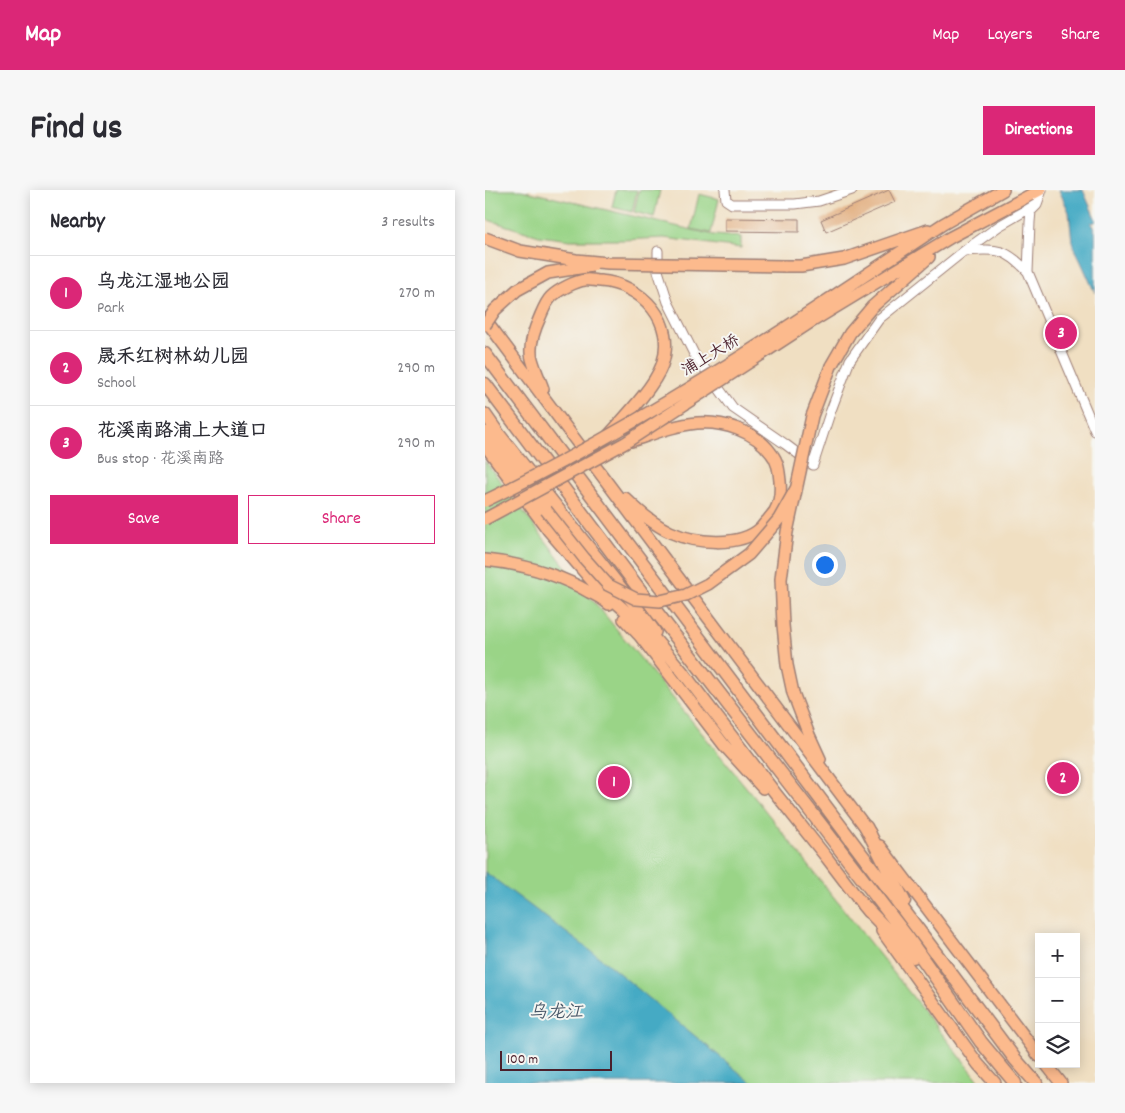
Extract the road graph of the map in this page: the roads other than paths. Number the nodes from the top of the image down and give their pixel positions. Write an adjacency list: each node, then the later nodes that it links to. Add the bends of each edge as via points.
1 (725, 190): 2 (street, via 726,200 731,204 780,205 819,201)
2 (852, 190)
3 (1003, 190): 6 (main road)
4 (1041, 190): 5 (street); 7 (main road)
5 (1037, 204): 9 (street); 12 (street, via 1029,222)
6 (943, 224): 11 (main road, bridge, via 844,259 801,266); 14 (main road, 浦上大桥)
7 (951, 237): 14 (main road); 26 (main road, bridge, via 872,307 849,333 831,366 812,416)
8 (485, 238): 11 (main road, bridge, via 520,252)
9 (964, 251): 10 (street, via 873,327 850,360 813,465 733,408 722,393 694,354 668,302 658,271); 12 (street, via 990,249 1006,252)
10 (658, 252)
11 (608, 263): 15 (main road, bridge, via 548,273 517,290 495,310)
12 (1028, 272): 20 (street)
13 (485, 318): 18 (main road)
14 (808, 319): 22 (main road, 浦上大桥, bridge); 23 (main road, bridge)
15 (485, 325)
16 (485, 354): 35 (highway)
17 (485, 384): 36 (highway)
18 (547, 400): 22 (main road, via 531,354 534,330 552,297 569,285 585,280 611,282 640,295 654,308 663,327 665,348 662,366 650,386); 25 (main road)
19 (485, 414): 30 (main road)
20 (1095, 431)
21 (485, 432): 26 (main road, bridge, via 584,558 609,585 635,599 660,601 708,584 749,554 779,520)
22 (609, 435): 27 (main road, 浦上大桥, bridge)
23 (625, 443): 25 (main road, bridge, via 680,425 698,423 735,428 755,437 772,453 779,469 781,492 775,511 760,529 748,536 720,542 691,539 669,532 644,516); 28 (main road, bridge)
24 (485, 444): 30 (main road, via 549,531 593,582 647,630)
25 (598, 472): 31 (main road)
26 (797, 487): 31 (main road, bridge, via 781,579 787,665 793,692)
27 (485, 501)
28 (485, 519)
29 (485, 560): 33 (main road, via 535,568 605,601 640,636 724,745)
30 (682, 670): 33 (main road)
31 (830, 781): 32 (main road)
32 (866, 827): 35 (highway); 37 (main road)
33 (827, 858): 34 (main road)
34 (863, 905): 36 (highway); 39 (main road)
35 (923, 936): 41 (highway)
36 (942, 987): 40 (highway)
37 (1035, 1051)
38 (1049, 1068): 42 (main road)
39 (995, 1083)
40 (1015, 1083)
41 (1036, 1083)
42 (1061, 1083)

